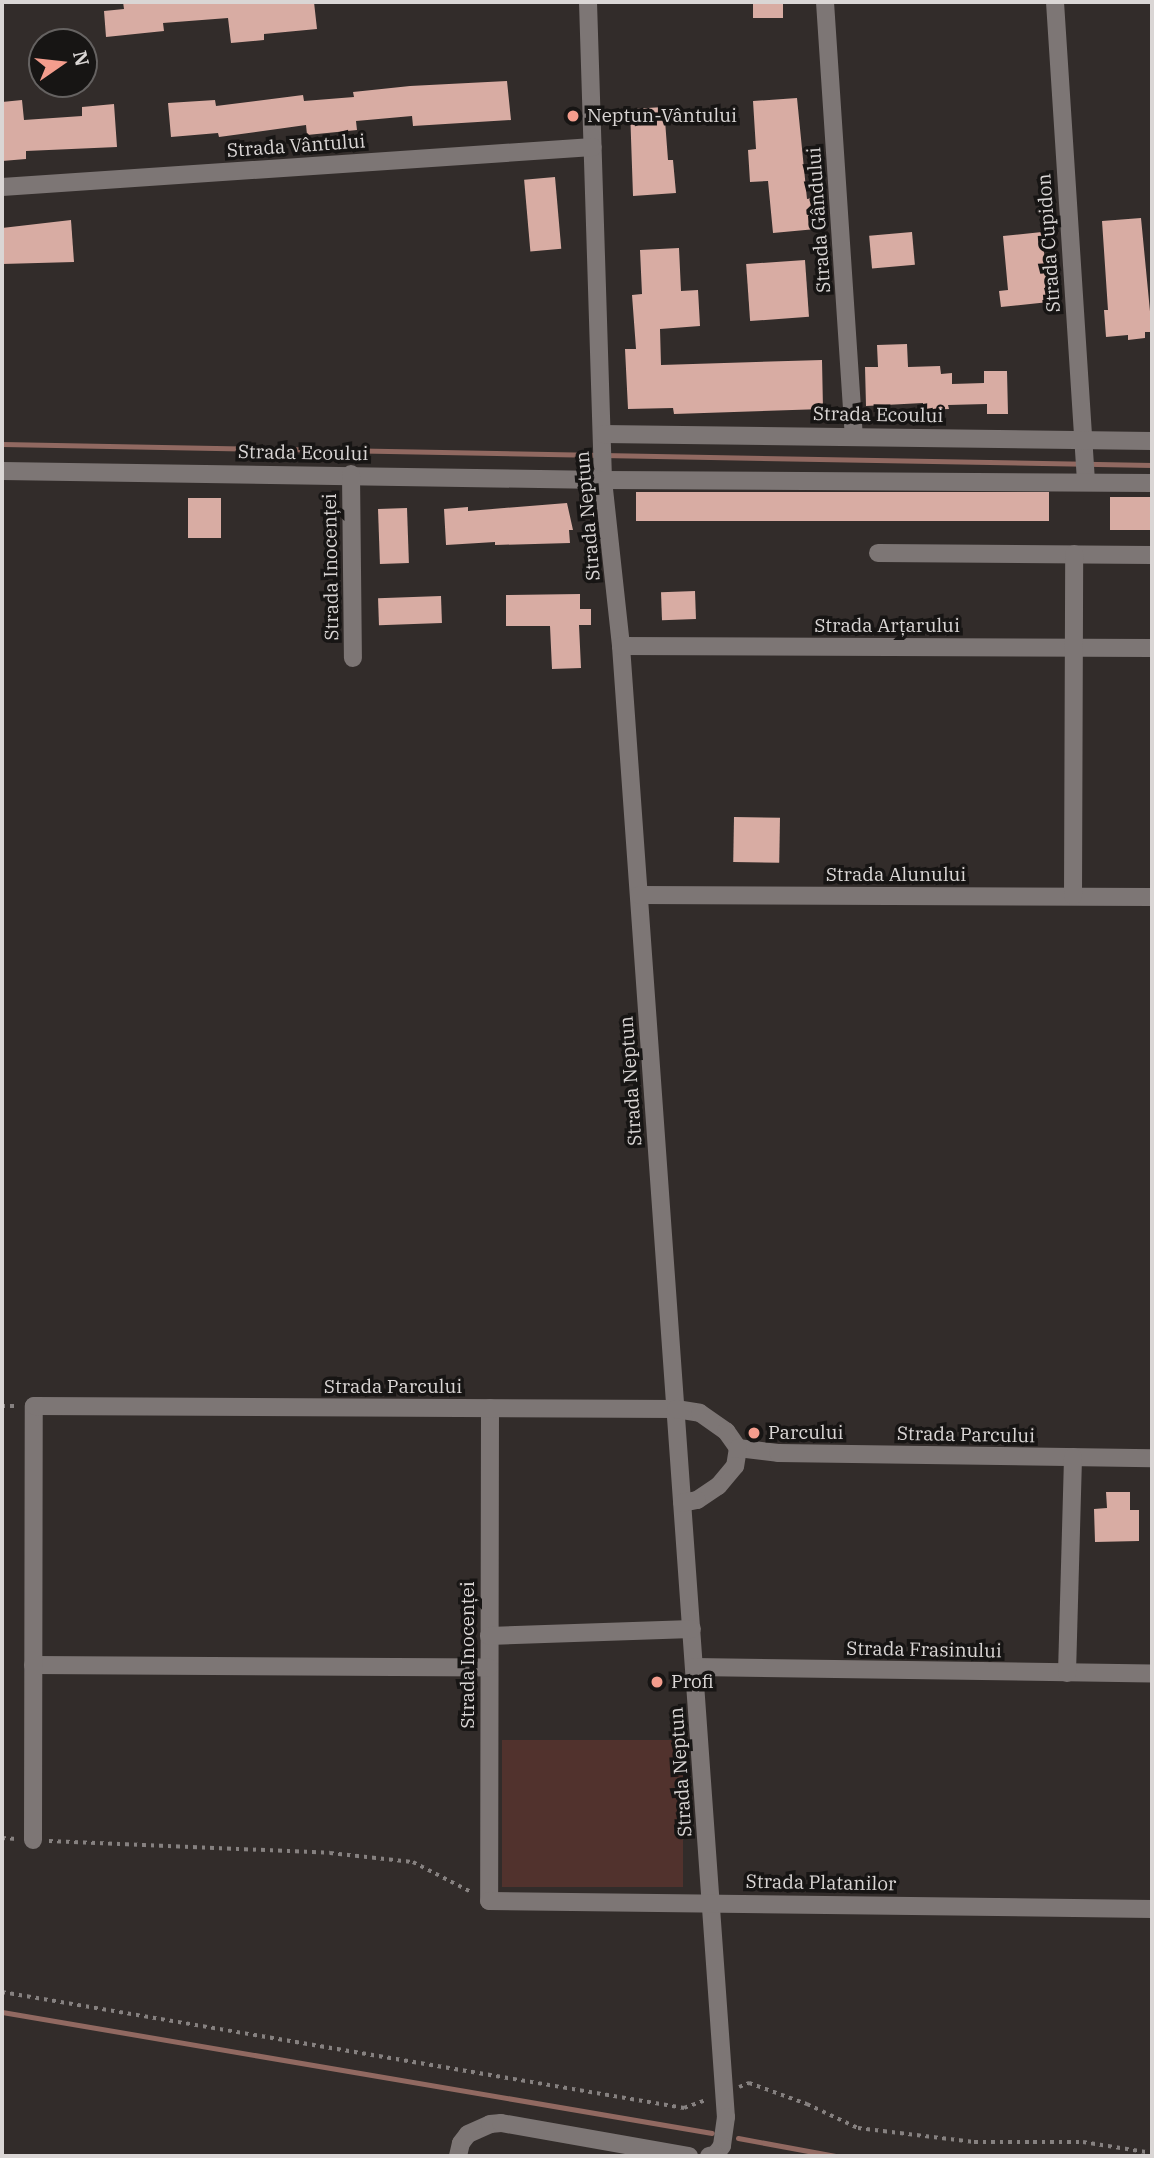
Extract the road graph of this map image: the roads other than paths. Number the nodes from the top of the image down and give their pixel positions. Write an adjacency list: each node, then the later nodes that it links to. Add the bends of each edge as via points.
1 (588, 2): 4 (street, Strada Neptun)
2 (825, 2): 6 (street, Strada Gândului)
3 (1055, 2): 9 (street, Strada Cupidon)
4 (593, 147): 5 (street, Strada Vântului); 7 (street, Strada Neptun)
5 (2, 187)
6 (854, 435): 7 (street, Strada Ecoului); 9 (street, Strada Ecoului)
7 (603, 440): 11 (street, Strada Neptun)
8 (1152, 441): 9 (street, Strada Ecoului)
9 (1084, 444): 13 (street, Strada Cupidon)
10 (2, 471): 12 (street, Strada Ecoului)
11 (603, 473): 12 (street, Strada Ecoului); 13 (street, Strada Ecoului); 18 (street, Strada Neptun)
12 (351, 474): 21 (street, Strada Inocenței)
13 (1086, 476): 14 (street, Strada Ecoului)
14 (1152, 483)
15 (878, 554): 16 (street)
16 (1074, 554): 17 (street); 19 (street)
17 (1152, 555)
18 (621, 646): 19 (street, Strada Arțarului); 22 (street, Strada Neptun)
19 (1073, 648): 20 (street, Strada Arțarului); 23 (street)
20 (1152, 648)
21 (353, 659)
22 (639, 895): 23 (street, Strada Alunului); 26 (street, Strada Neptun)
23 (1073, 896): 24 (street, Strada Alunului)
24 (1152, 897)
25 (490, 1408): 26 (street, Strada Parcului); 32 (street, Strada Inocenței); 33 (street, Strada Parcului, via 34,1406)
26 (676, 1409): 27 (street, Strada Parcului, via 700,1413 726,1431); 30 (street, Strada Neptun)
27 (738, 1448): 28 (street, Strada Parcului, via 778,1453); 30 (street, via 735,1466 718,1486 697,1500)
28 (1073, 1457): 29 (street, Strada Parcului); 36 (street)
29 (1152, 1458)
30 (682, 1503): 31 (street, Strada Neptun)
31 (692, 1629): 32 (street); 35 (street, Strada Neptun)
32 (489, 1636): 34 (street, Strada Inocenței)
33 (33, 1665): 34 (street); 38 (street)
34 (489, 1667): 39 (street, Strada Inocenței)
35 (694, 1667): 36 (street, Strada Frasinului); 40 (street, Strada Neptun)
36 (1067, 1673): 37 (street, Strada Frasinului)
37 (1152, 1673)
38 (33, 1840)
39 (489, 1902): 40 (street, Strada Platanilor)
40 (711, 1902): 41 (street, Strada Platanilor); 43 (street, Strada Neptun, via 726,2134)
41 (1152, 1909)
42 (650, 2153): 44 (street, via 501,2123 468,2134); 45 (street)
43 (712, 2155)
44 (458, 2156)
45 (689, 2156)

